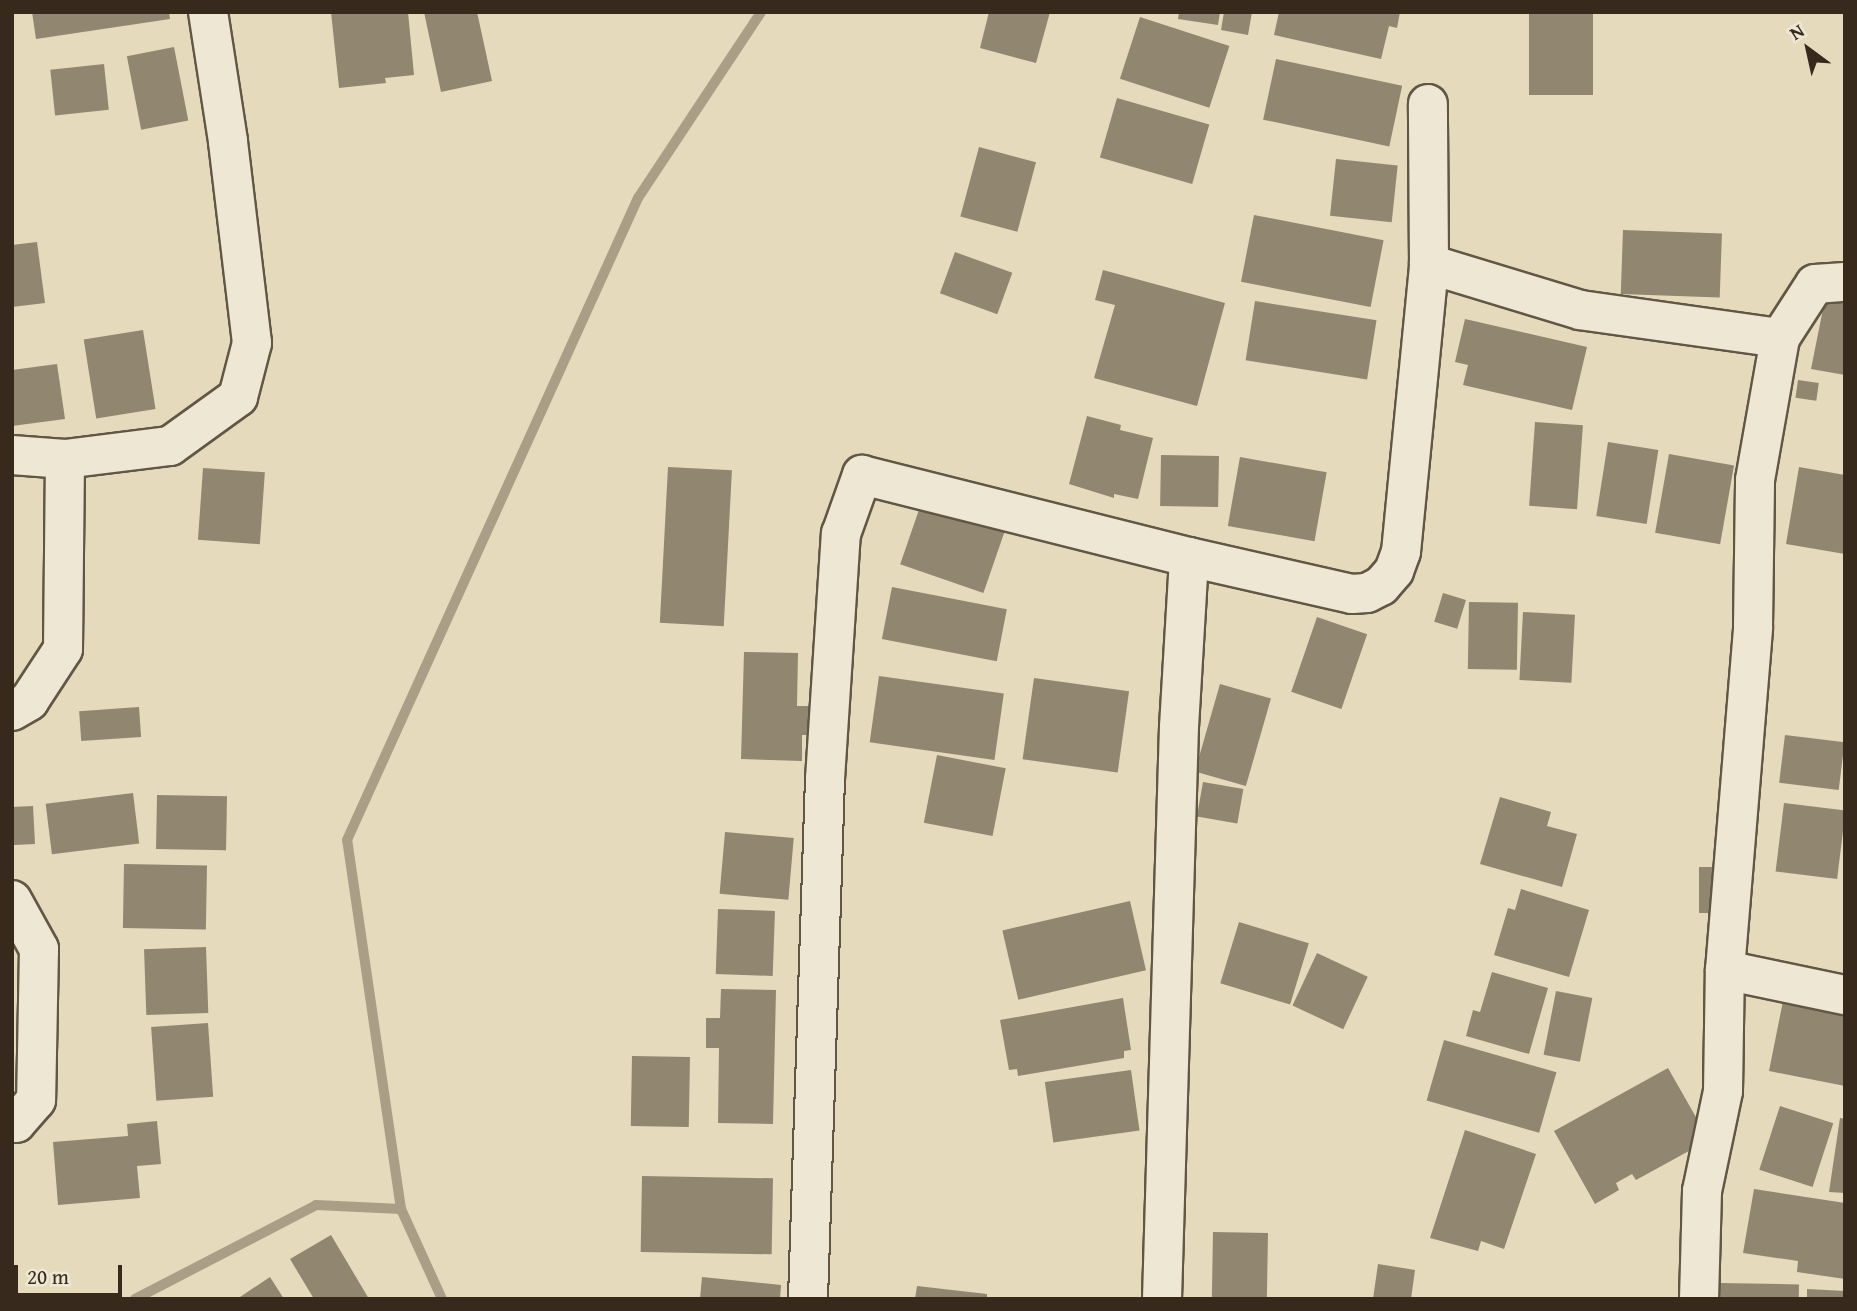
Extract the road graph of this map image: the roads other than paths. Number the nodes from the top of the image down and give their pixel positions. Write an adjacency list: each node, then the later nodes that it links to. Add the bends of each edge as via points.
1 (208, 12): 7 (street, via 252,343 238,397 170,446)
2 (1428, 104): 3 (street)
3 (1429, 264): 5 (street, via 1580,310); 8 (street, via 1401,552 1394,571 1374,590 1352,594)
4 (1845, 282): 5 (street, via 1815,284)
5 (1780, 338): 11 (street, via 1755,480 1753,627)
6 (12, 455): 7 (street)
7 (65, 459): 9 (street, via 63,649 29,701)
8 (1189, 557): 14 (street, via 862,475 841,534 825,779); 15 (street)
9 (12, 712)
10 (12, 900): 13 (street, via 39,949 36,1100)
11 (1725, 970): 12 (street); 16 (street, via 1723,1091 1702,1191)
12 (1845, 995)
13 (12, 1123)
14 (808, 1299)
15 (1162, 1299)
16 (1699, 1299)

